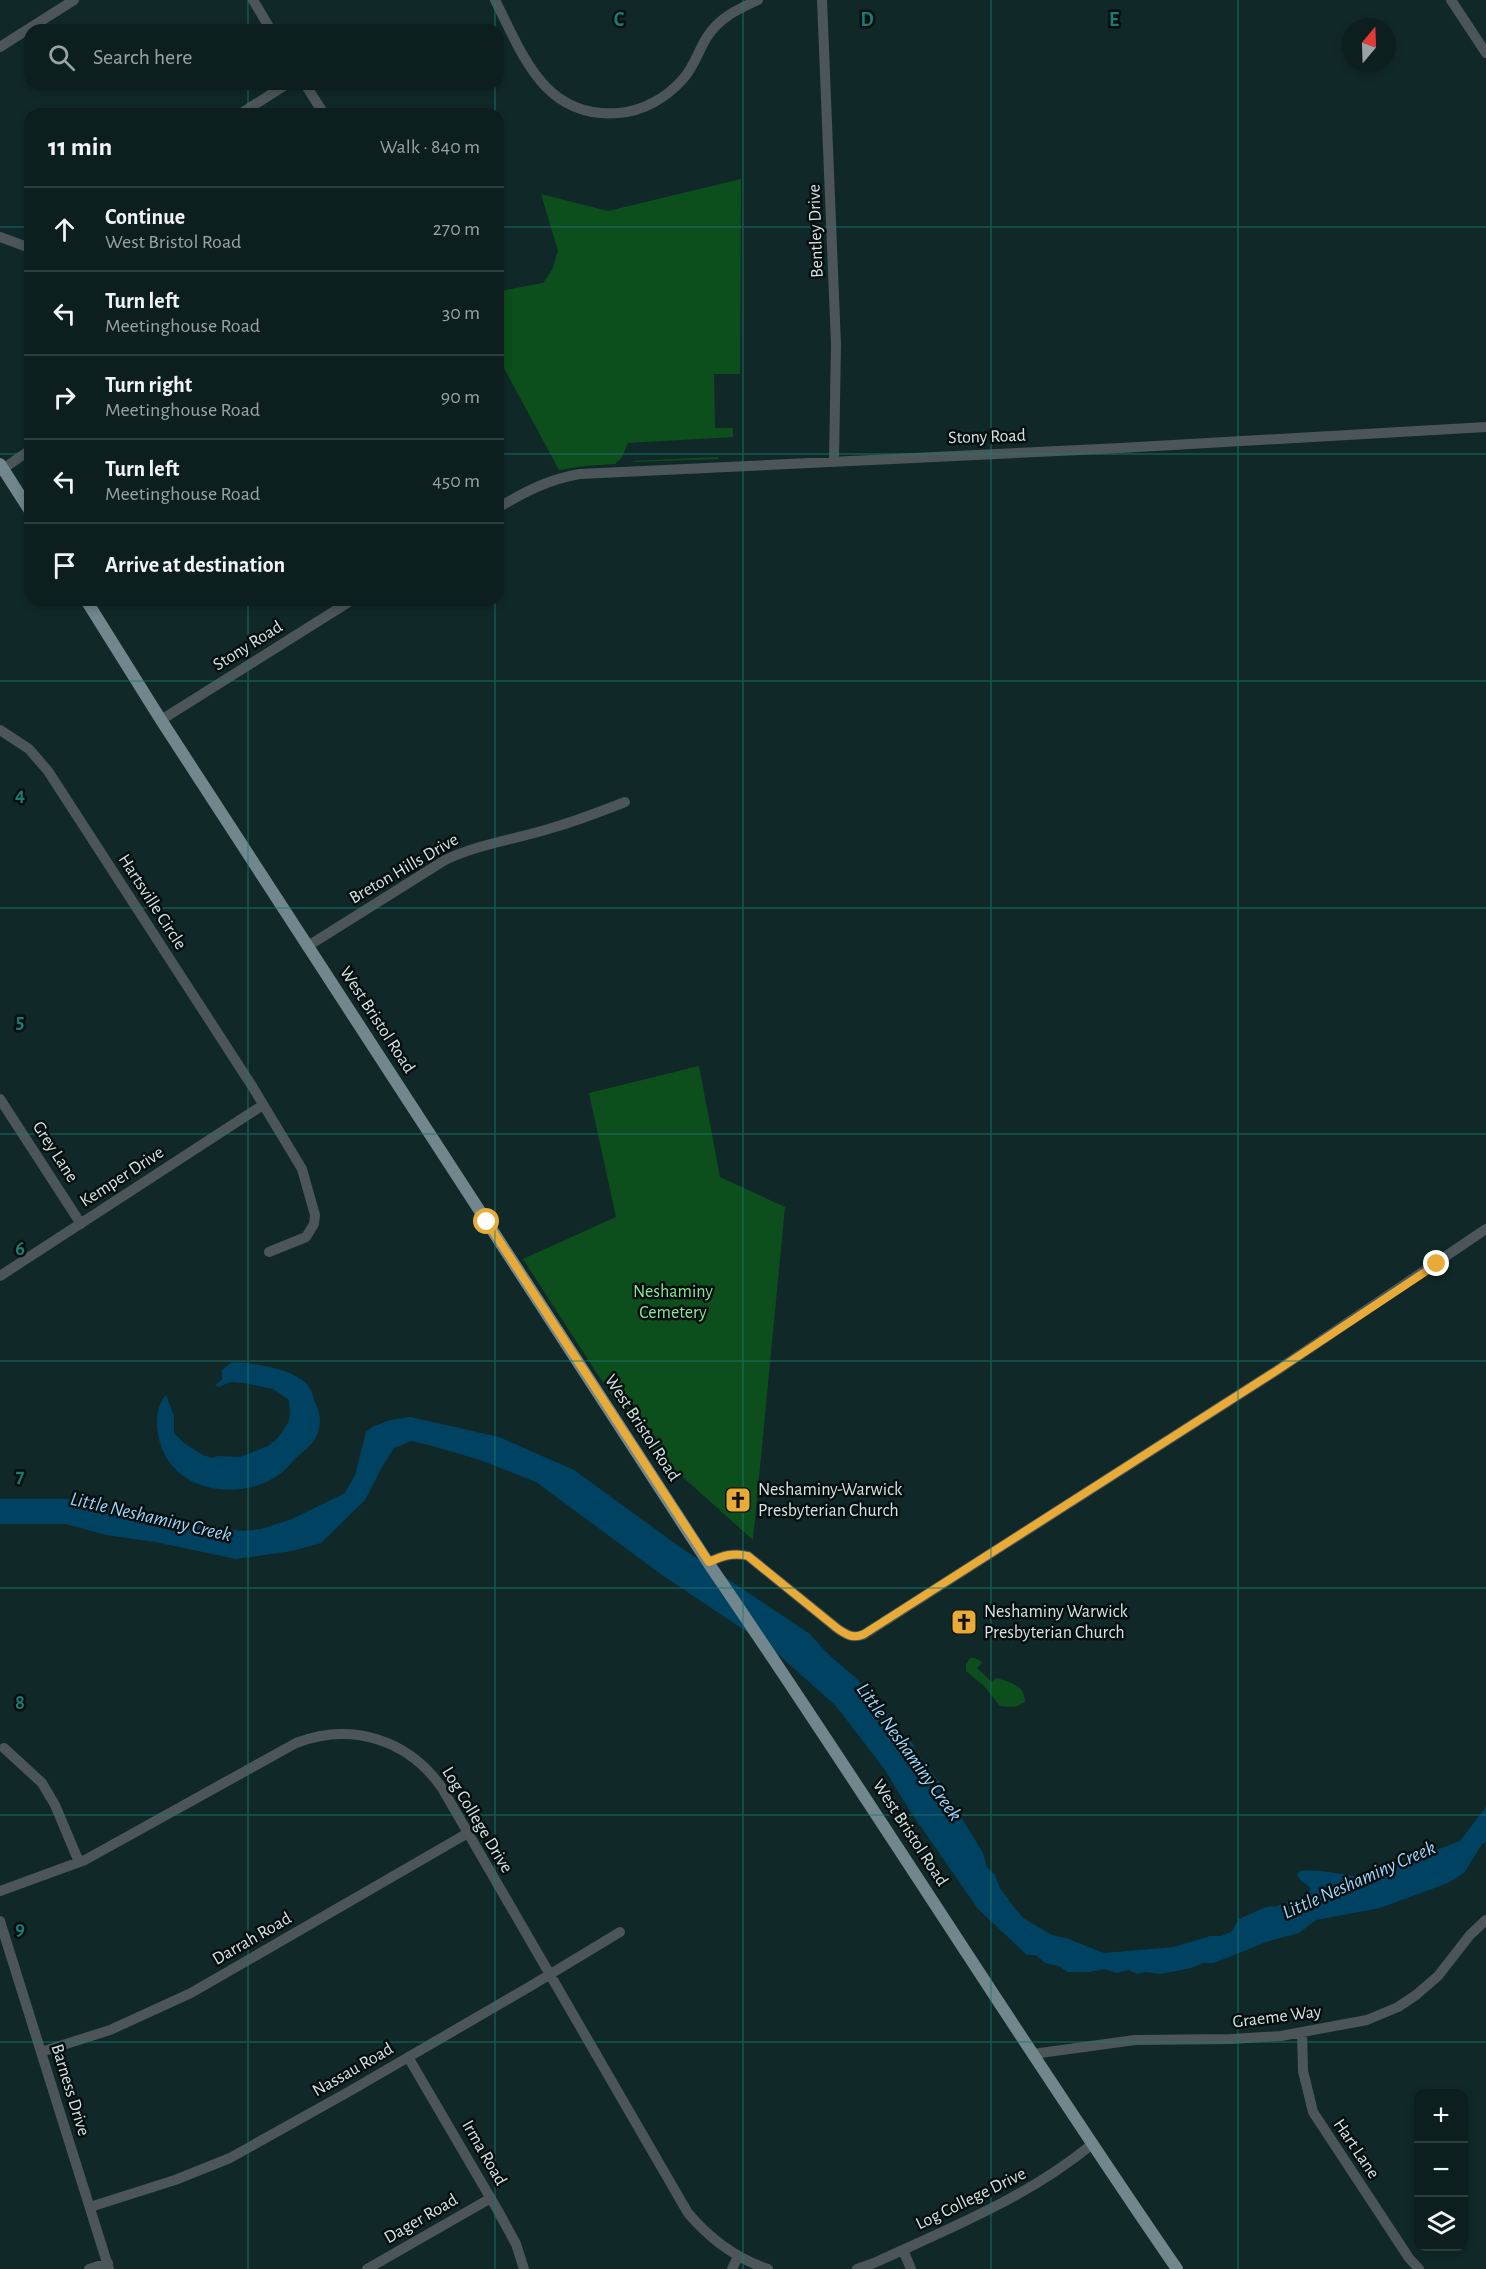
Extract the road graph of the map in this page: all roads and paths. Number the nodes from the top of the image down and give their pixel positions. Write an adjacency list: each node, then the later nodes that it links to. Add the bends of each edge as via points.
1 (74, 0): 7 (street)
2 (253, 0): 8 (street)
3 (495, 0): 4 (street, via 541,83 570,105 607,114 639,109 664,97 684,78 712,29 735,10)
4 (758, 0)
5 (822, 0): 20 (street, Bentley Drive, via 836,345)
6 (1451, 0): 11 (street)
7 (36, 24)
8 (267, 24)
9 (24, 32): 10 (street)
10 (0, 47)
11 (1486, 53)
12 (278, 90): 14 (street)
13 (309, 90): 15 (street)
14 (249, 108)
15 (320, 108)
16 (0, 237): 17 (street)
17 (24, 246)
18 (1486, 427): 20 (street, Stony Road)
19 (24, 454): 21 (street)
20 (834, 460): 23 (street, Stony Road, via 580,474 536,487)
21 (1, 468): 22 (main road)
22 (24, 502)
23 (504, 505)
24 (90, 606): 26 (main road, West Bristol Road)
25 (342, 606): 26 (street, Stony Road)
26 (161, 720): 29 (main road, West Bristol Road)
27 (0, 730): 31 (street, Hartsville Circle, via 29,749 48,771)
28 (625, 802): 29 (street, Breton Hills Drive, via 555,828 486,843 445,860)
29 (308, 946): 36 (main road, West Bristol Road)
30 (0, 1099): 32 (street, Grey Lane)
31 (263, 1105): 32 (street, Kemper Drive); 34 (street, Hartsville Circle, via 302,1169 315,1215 306,1237)
32 (81, 1224): 35 (street, Kemper Drive)
33 (1486, 1230): 36 (street, via 1266,1377 862,1635 848,1636 748,1556 728,1554)
34 (269, 1252)
35 (0, 1276)
36 (709, 1563): 47 (main road, West Bristol Road)
37 (4, 1748): 39 (street, via 42,1783)
38 (468, 1833): 39 (street, Log College Drive, via 438,1781 414,1757 367,1735 325,1734 296,1743); 44 (street, Log College Drive); 46 (street, Darrah Road, via 191,1993 110,2030)
39 (79, 1862): 40 (street, Log College Drive)
40 (0, 1891)
41 (1486, 1920): 45 (street, Graeme Way, via 1433,1980 1398,2007 1367,2020)
42 (0, 1921): 46 (street, Barness Drive)
43 (620, 1932): 44 (street, Nassau Road)
44 (550, 1975): 48 (street, Nassau Road); 53 (street, Log College Drive, via 688,2212)
45 (1302, 2033): 47 (street, Graeme Way, via 1231,2040 1134,2040); 63 (street, Hart Lane, via 1303,2071 1312,2112)
46 (41, 2052): 51 (street, Barness Drive)
47 (1033, 2054): 49 (main road, West Bristol Road)
48 (408, 2057): 50 (street, Irma Road); 51 (street, Nassau Road, via 230,2158)
49 (1091, 2145): 52 (street, Log College Drive, via 1062,2169 1006,2202); 62 (main road, West Bristol Road)
50 (491, 2198): 56 (street, Dager Road); 57 (street, Irma Road, via 516,2244)
51 (90, 2207): 54 (street, Barness Drive)
52 (903, 2250): 60 (street, Log College Drive); 61 (street)
53 (738, 2257): 58 (street); 59 (street, Log College Drive)
54 (109, 2266): 55 (street)
55 (89, 2269)
56 (367, 2269)
57 (524, 2269)
58 (732, 2269)
59 (768, 2269)
60 (858, 2269)
61 (911, 2269)
62 (1177, 2269)
63 (1419, 2269)

